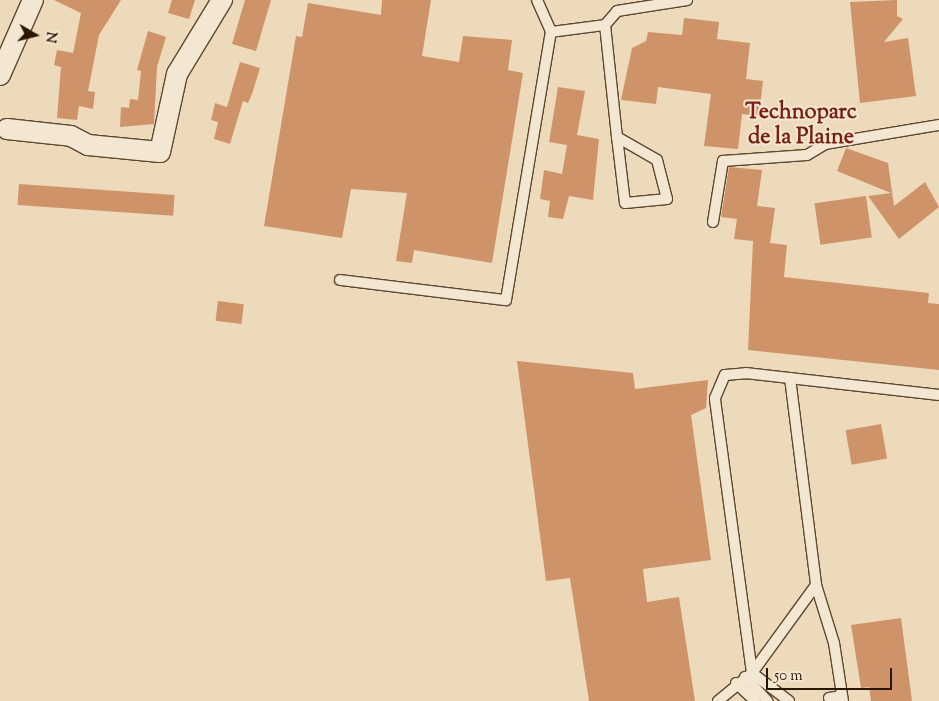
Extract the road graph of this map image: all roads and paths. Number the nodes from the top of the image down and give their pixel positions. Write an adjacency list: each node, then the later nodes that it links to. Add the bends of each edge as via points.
1 (33, 0): 7 (street)
2 (222, 0): 9 (street, via 177,74 160,152 88,145 71,136)
3 (537, 0): 6 (lane)
4 (687, 0): 5 (lane, via 617,12)
5 (605, 24): 6 (lane); 10 (lane)
6 (551, 32): 12 (lane, via 506,300)
7 (0, 75)
8 (939, 125): 11 (lane, via 825,144 807,155 723,162)
9 (2, 127)
10 (617, 136): 10 (lane, via 624,203 667,199 657,160)
11 (713, 222)
12 (340, 280)
13 (790, 378): 14 (lane); 15 (lane); 16 (lane, via 725,375 715,398)
14 (939, 395)
15 (816, 585): 16 (lane); 20 (lane, via 834,643)
16 (749, 675): 17 (lane); 22 (lane); 23 (lane)
17 (736, 683): 19 (lane); 21 (lane)
18 (829, 698): 20 (lane)
19 (723, 699)
20 (842, 699)
21 (755, 701)
22 (767, 701)
23 (789, 701)

